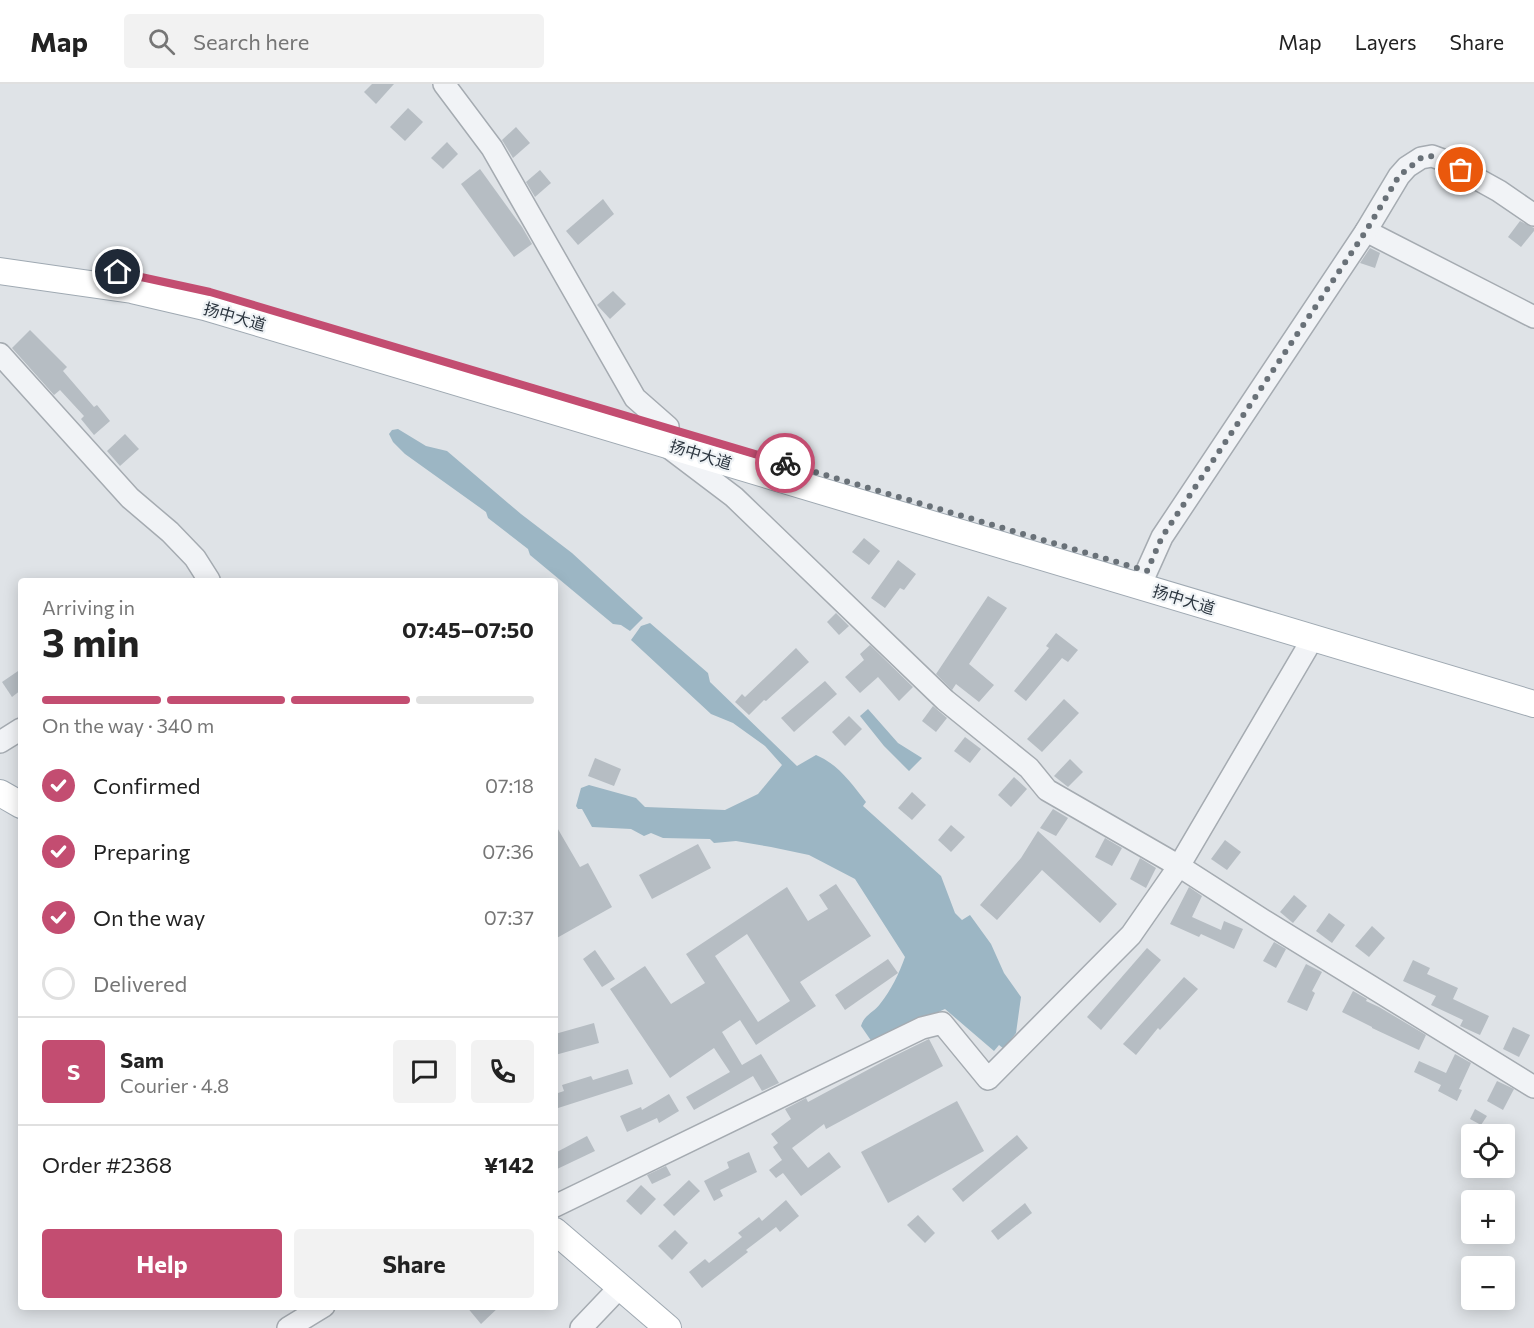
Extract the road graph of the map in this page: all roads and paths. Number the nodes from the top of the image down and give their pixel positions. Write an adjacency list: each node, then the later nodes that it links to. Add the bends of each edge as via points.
1 (444, 84): 8 (street, via 492,148 635,398)
2 (1534, 215): 3 (street, via 1499,191 1432,156 1421,158 1399,176)
3 (1366, 231): 6 (street); 10 (street, via 1162,537)
4 (0, 255): 8 (main road, 扬中大道, via 140,275 210,292)
5 (0, 271): 8 (main road, 扬中大道, via 132,290 205,307)
6 (1534, 317)
7 (0, 354): 9 (street, via 130,498 195,558)
8 (666, 435): 10 (main road, 扬中大道); 18 (street, via 945,700 1029,768 1047,790)
9 (208, 578)
10 (1143, 578): 11 (main road, 扬中大道)
11 (1316, 630): 12 (main road, 扬中大道); 13 (main road, 扬中大道); 18 (street)
12 (1534, 687)
13 (1534, 704)
14 (18, 731): 15 (street)
15 (0, 742)
16 (0, 793): 17 (main road)
17 (18, 803)
18 (1179, 866): 19 (street); 20 (street, via 1131,935 988,1079 942,1023 922,1028)
19 (1534, 1087)
20 (558, 1205)
21 (558, 1234): 22 (main road)
22 (620, 1287): 25 (street); 26 (main road)
23 (317, 1310): 24 (street)
24 (288, 1328)
25 (581, 1328)
26 (668, 1328)

